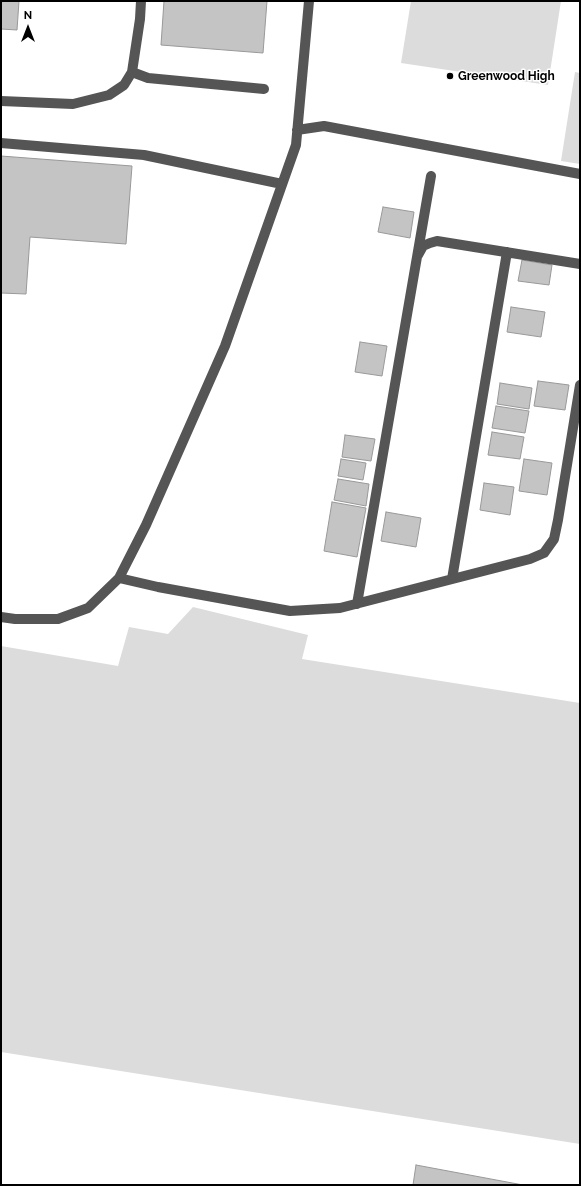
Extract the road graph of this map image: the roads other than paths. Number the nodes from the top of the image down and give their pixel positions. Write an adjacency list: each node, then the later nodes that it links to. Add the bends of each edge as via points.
1 (141, 1): 3 (street)
2 (309, 1): 6 (street)
3 (132, 72): 4 (street, via 148,78); 5 (street, via 124,85 109,95 73,104)
4 (264, 89)
5 (1, 101)
6 (297, 130): 8 (street, via 324,126); 10 (street, via 296,145)
7 (1, 143): 10 (street, via 144,155)
8 (580, 174)
9 (431, 176): 12 (street)
10 (282, 184): 15 (street, via 225,346 146,525)
11 (507, 252): 12 (street, via 437,241 423,246); 13 (street); 16 (street)
12 (416, 258): 17 (street)
13 (580, 264)
14 (580, 385): 16 (street, via 554,539 544,553 530,559)
15 (119, 578): 17 (street, via 290,611 340,608); 18 (street, via 88,608 58,619)
16 (452, 580): 17 (street)
17 (357, 604)
18 (1, 617)

